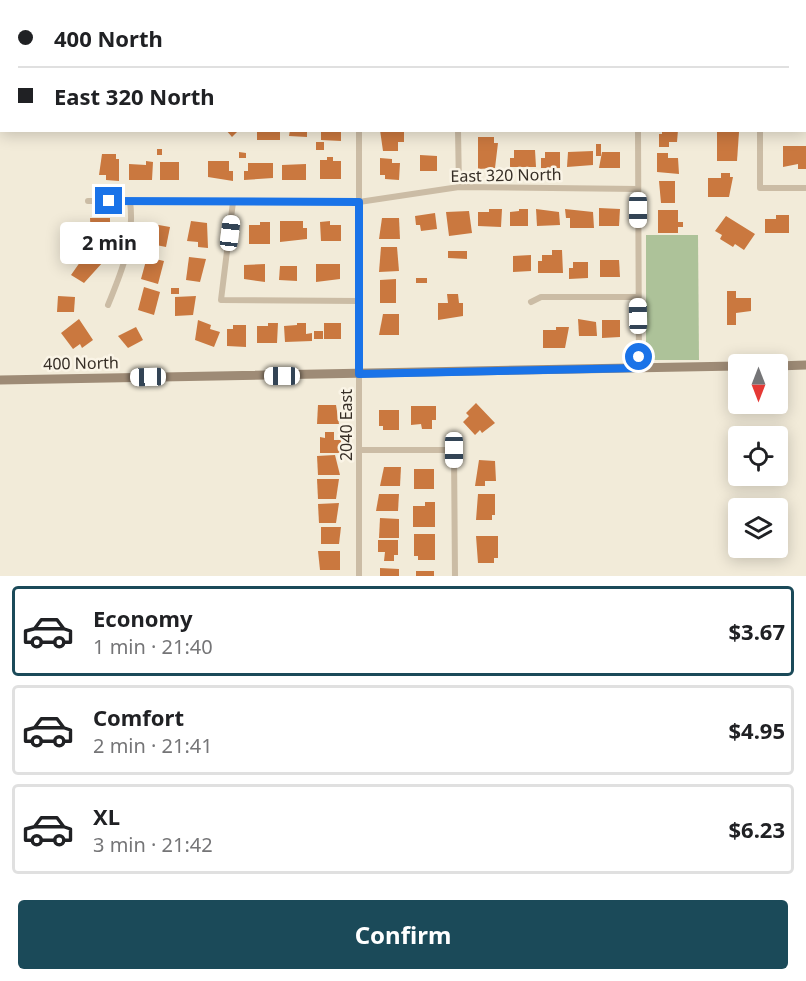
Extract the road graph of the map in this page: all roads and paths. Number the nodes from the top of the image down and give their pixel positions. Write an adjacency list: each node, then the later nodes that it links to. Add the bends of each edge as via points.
1 (358, 132): 11 (street, 2040 East)
2 (458, 132): 5 (street)
3 (638, 132): 7 (street)
4 (760, 132): 6 (street, via 760,188)
5 (459, 187): 7 (street, East 320 North); 11 (street, East 320 North)
6 (806, 188)
7 (638, 189): 12 (street)
8 (88, 201): 9 (street, East 320 North)
9 (130, 201): 10 (street, East 320 North); 15 (street, via 131,239)
10 (233, 202): 11 (street, East 320 North); 13 (street, via 221,300)
11 (359, 202): 13 (street, 2040 East)
12 (638, 297): 14 (street, via 541,297); 19 (street)
13 (359, 301): 20 (street, 2040 East)
14 (531, 302)
15 (108, 305)
16 (806, 365): 18 (main road)
17 (728, 366): 19 (main road, 400 North)
18 (788, 366)
19 (639, 368): 20 (main road, 400 North)
20 (359, 374): 21 (main road, 400 North); 22 (street, 2040 East)
21 (0, 380)
22 (359, 450): 23 (street, 2040 East); 24 (street, via 454,450)
23 (359, 576)
24 (455, 576)

